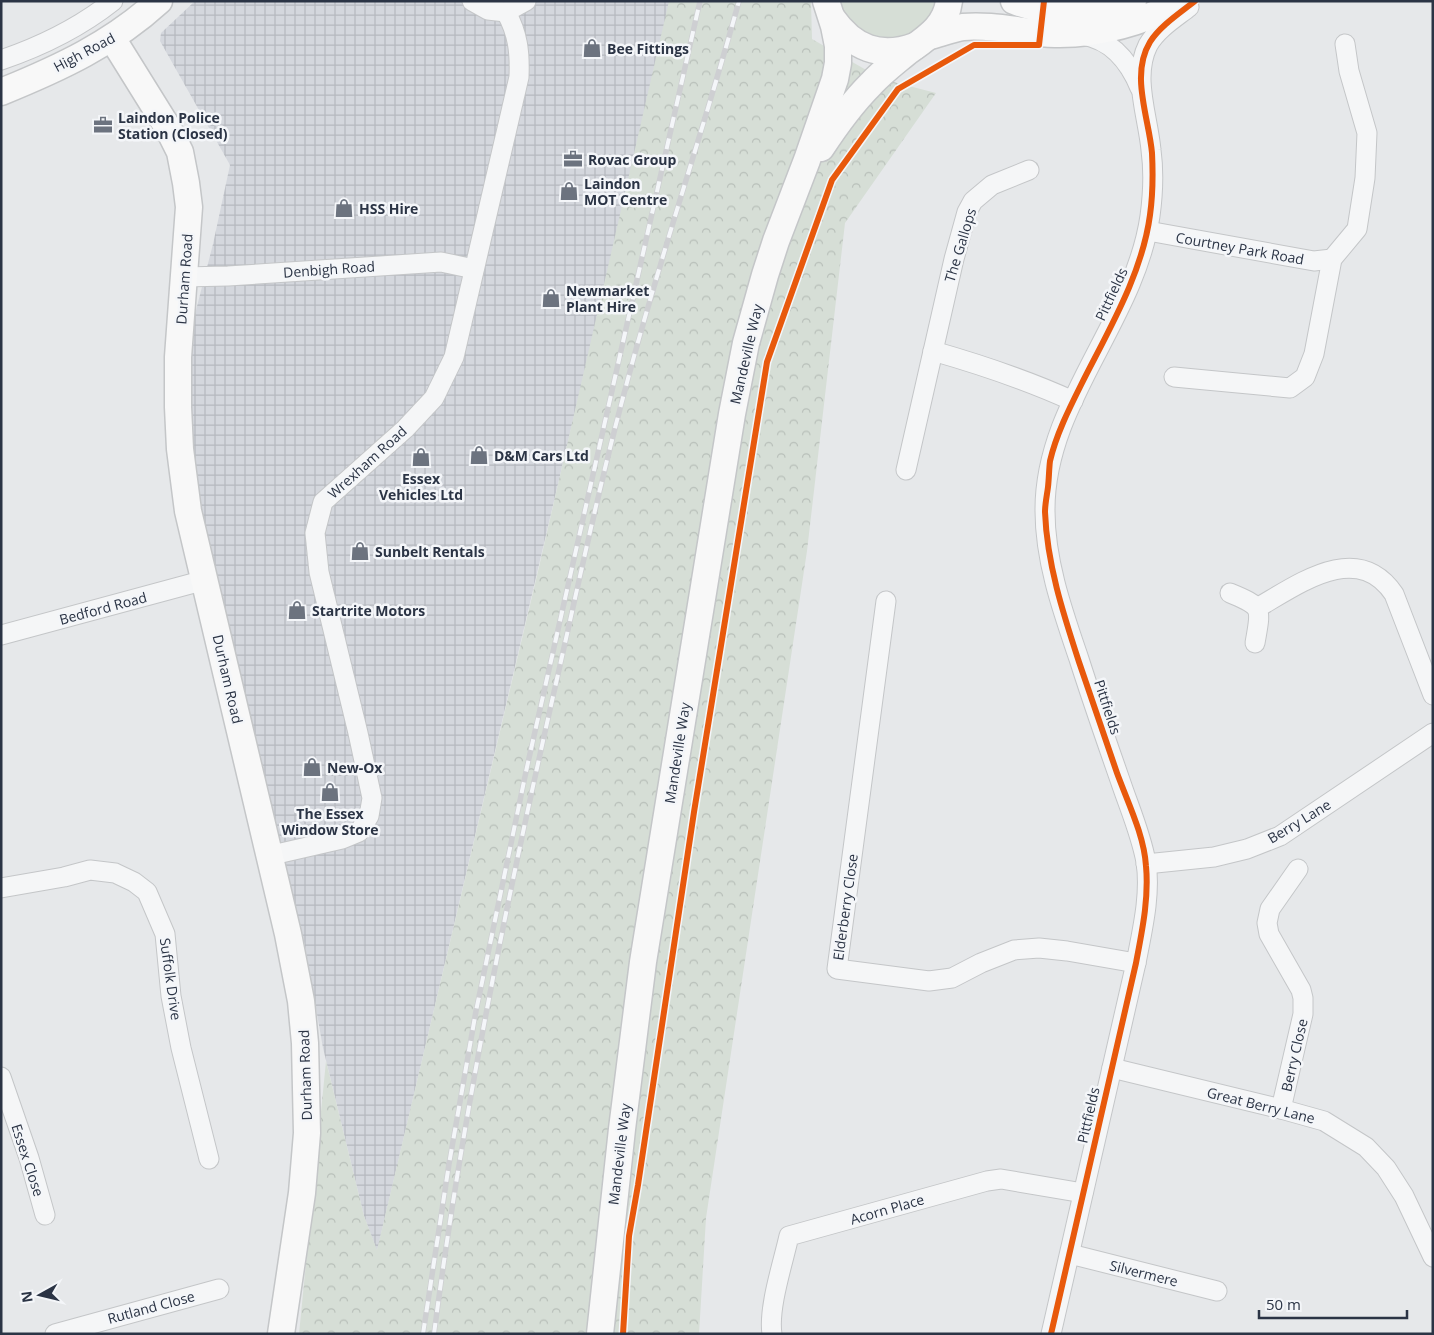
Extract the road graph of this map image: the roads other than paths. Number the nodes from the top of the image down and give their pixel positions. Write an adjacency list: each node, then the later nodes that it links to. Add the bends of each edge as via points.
1 (113, 1): 16 (street, via 76,27)
2 (160, 1): 13 (street, High Road)
3 (472, 1): 11 (street, via 488,10)
4 (526, 1): 11 (street)
5 (950, 1): 14 (street, Mandeville Way, via 940,25)
6 (1014, 1): 7 (street, via 1065,12 1095,10)
7 (1133, 1)
8 (1184, 1): 12 (street, via 1126,25)
9 (1195, 1): 18 (street, via 1158,32 1148,46 1141,67)
10 (828, 9): 14 (street, Mandeville Way, via 849,38 874,50 904,50); 20 (street, Mandeville Way, via 838,46 837,70)
11 (506, 12): 23 (street, Wrexham Road, via 513,25 520,55 519,77)
12 (1069, 34): 14 (street, via 969,27 952,29); 18 (street, via 1099,39 1113,48 1135,77)
13 (112, 38): 17 (street, High Road); 24 (street, Durham Road, via 180,152 189,207)
14 (924, 41): 20 (street, Mandeville Way, via 882,73 854,103)
15 (1345, 44): 22 (street, via 1349,71 1367,133 1365,178 1357,229)
16 (1, 60)
17 (1, 92)
18 (1143, 99): 21 (street, Pittfields, via 1152,173)
19 (1029, 170): 25 (street, The Gallops, via 992,185 973,201 967,212)
20 (799, 182): 54 (street, Mandeville Way, via 754,311 732,414 643,962)
21 (1148, 231): 22 (street, Courtney Park Road, via 1314,261); 27 (street, Pittfields, via 1138,266 1123,300)
22 (1332, 259): 26 (street, via 1314,354 1305,377 1290,388)
23 (474, 269): 24 (street, Denbigh Road, via 441,262); 37 (street, Wrexham Road, via 454,357 434,398 405,429 323,502 315,533 319,572 372,798 369,816 359,832 342,839)
24 (184, 277): 29 (street, Durham Road, via 178,357 180,449 188,511)
25 (933, 351): 27 (street, via 989,367); 28 (street, The Gallops)
26 (1174, 377)
27 (1073, 401): 38 (street, Pittfields, via 1050,460 1045,510 1049,552 1069,631 1139,834)
28 (906, 470)
29 (205, 580): 33 (street, Bedford Road); 37 (street, Durham Road)
30 (1230, 593): 32 (street)
31 (886, 600): 41 (street, Elderberry Close, via 837,969 928,981 952,978 1014,950 1039,948)
32 (1257, 608): 34 (street, via 1259,620); 35 (street, via 1328,570 1345,568 1373,573 1387,583 1394,594)
33 (1, 635)
34 (1255, 643)
35 (1433, 695)
36 (1433, 733): 38 (street, Berry Lane, via 1280,836 1214,857)
37 (268, 856): 53 (street, Durham Road, via 288,934 306,1043 307,1133 302,1193)
38 (1146, 864): 41 (street, Pittfields, via 1144,918)
39 (1298, 868): 44 (street, Berry Close, via 1270,909 1267,923 1269,934 1303,998 1303,1014)
40 (1, 888): 45 (street, Suffolk Drive, via 90,870 115,873 146,892 165,934 171,996 181,1048)
41 (1136, 963): 42 (street, Pittfields)
42 (1112, 1068): 44 (street, Great Berry Lane); 46 (street, Pittfields)
43 (1, 1077): 47 (street, Essex Close)
44 (1281, 1109): 49 (street, Great Berry Lane, via 1324,1121 1366,1146 1386,1168 1404,1196)
45 (209, 1159)
46 (1083, 1193): 48 (street, Pittfields); 55 (street, Acorn Place, via 1001,1179 987,1181 789,1236 770,1323)
47 (45, 1215)
48 (1070, 1254): 51 (street, Silvermere); 56 (street, Pittfields)
49 (1433, 1257)
50 (219, 1289): 52 (street, Rutland Close)
51 (1217, 1291)
52 (55, 1334)
53 (281, 1334)
54 (600, 1334)
55 (772, 1334)
56 (1051, 1334)

